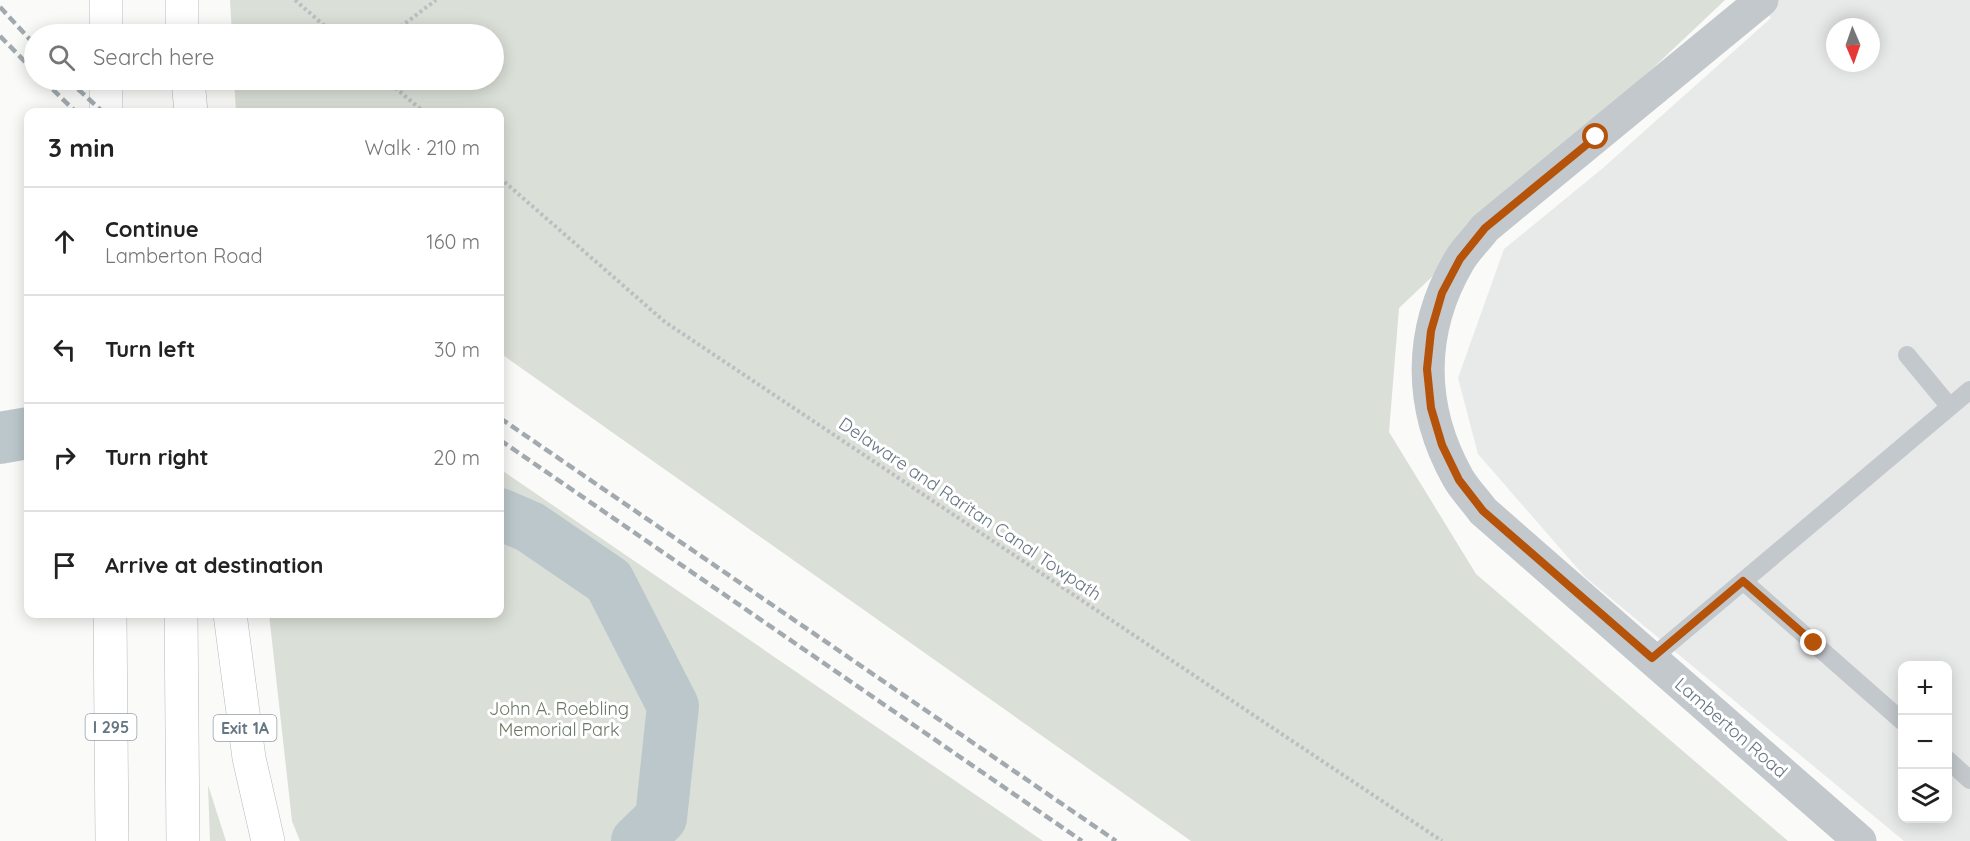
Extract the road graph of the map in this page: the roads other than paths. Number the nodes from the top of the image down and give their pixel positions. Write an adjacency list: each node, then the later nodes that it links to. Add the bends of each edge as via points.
1 (106, 0): 3 (highway)
2 (1762, 0): 17 (street, Lamberton Road, via 1485,228 1460,259 1442,293 1431,331 1427,369 1431,408 1442,445 1459,480 1483,511)
3 (106, 24)
4 (106, 90): 7 (highway)
5 (182, 90): 8 (highway)
6 (189, 90): 9 (highway)
7 (106, 108)
8 (182, 108)
9 (191, 108)
10 (1907, 355): 12 (lane)
11 (1970, 390): 12 (lane)
12 (1950, 407): 13 (lane)
13 (1743, 581): 17 (lane); 18 (lane)
14 (110, 618): 21 (highway, I 295)
15 (181, 618): 22 (highway)
16 (231, 618): 23 (highway, Exit 1A, via 249,758)
17 (1652, 658): 24 (street, Lamberton Road)
18 (1898, 717)
19 (1952, 764): 20 (lane)
20 (1970, 780)
21 (112, 841)
22 (183, 841)
23 (268, 841)
24 (1860, 841)

